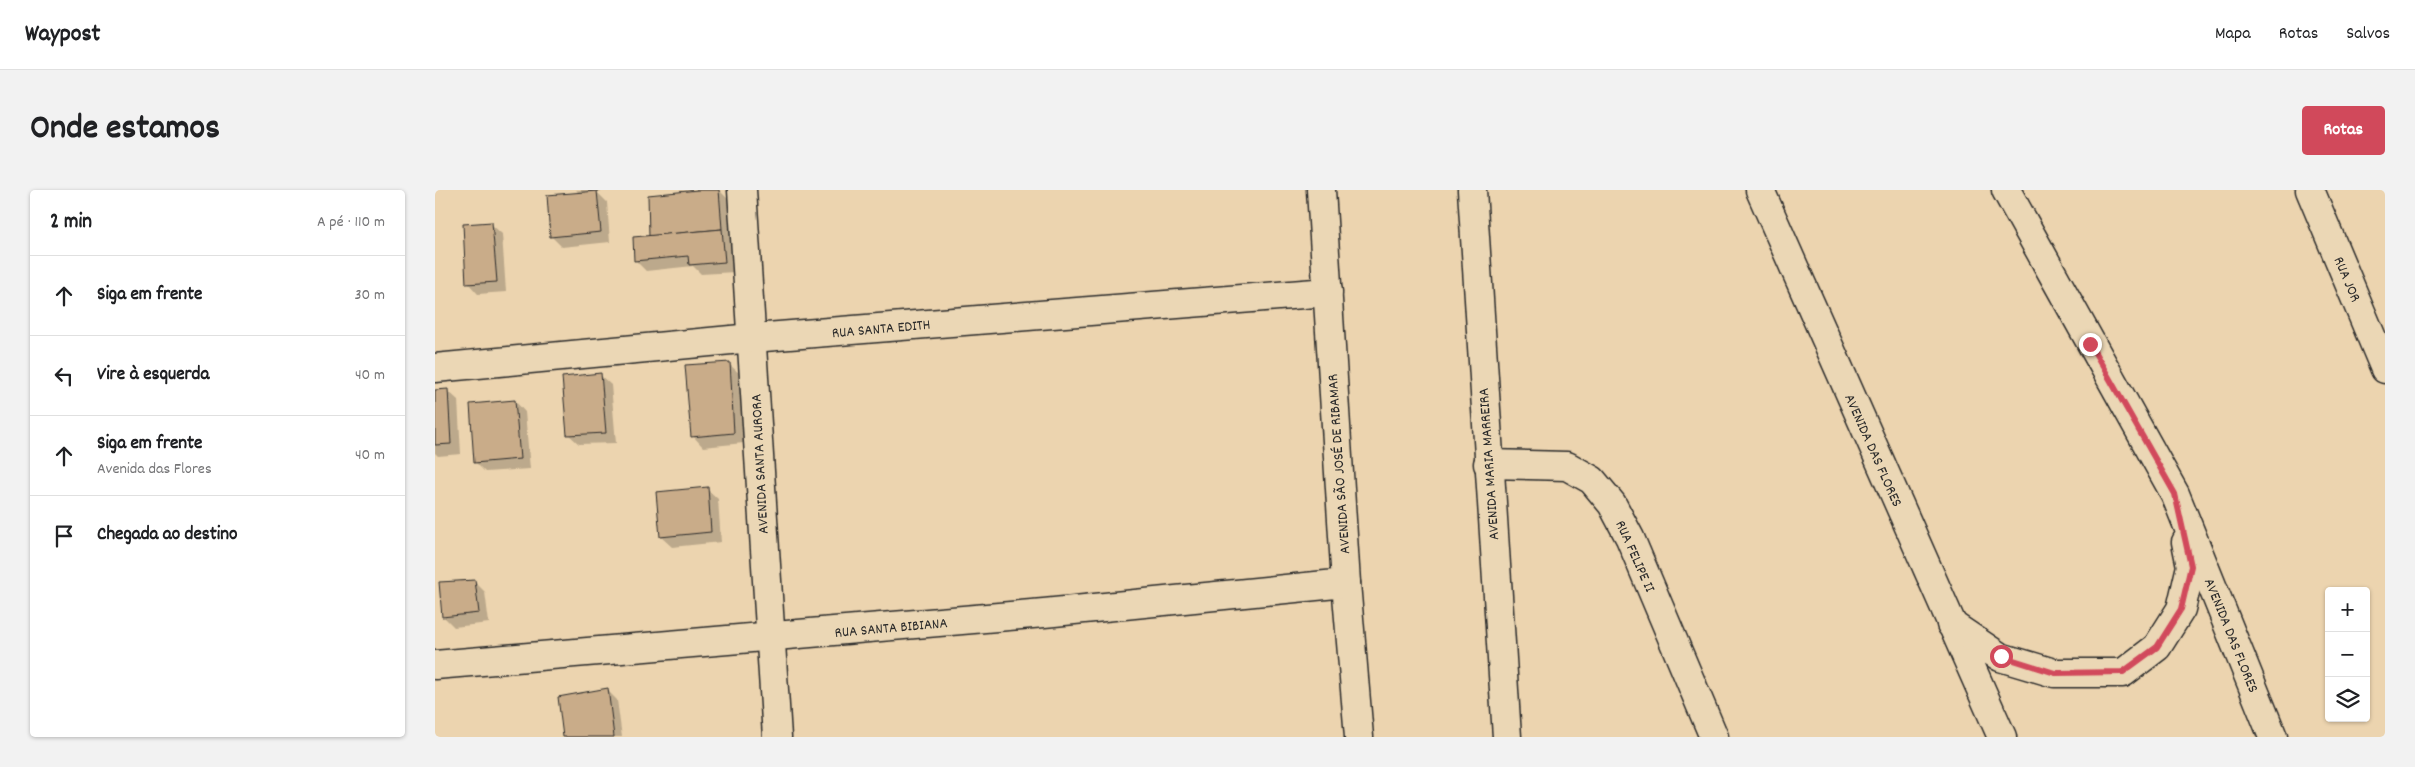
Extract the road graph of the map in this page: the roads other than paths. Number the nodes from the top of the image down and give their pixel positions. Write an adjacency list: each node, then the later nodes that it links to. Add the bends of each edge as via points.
1 (742, 190): 8 (street, AVENIDA SANTA AURORA)
2 (1321, 190): 7 (street, AVENIDA SÃO JOSÉ DE RIBAMAR)
3 (1472, 190): 11 (street, AVENIDA MARIA MARREIRA)
4 (1760, 190): 14 (street, AVENIDA DAS FLORES)
5 (2006, 190): 12 (street, AVENIDA DAS FLORES)
6 (2310, 190): 10 (street, RUA JOR)
7 (1328, 292): 8 (street, RUA SANTA EDITH); 13 (street, AVENIDA SÃO JOSÉ DE RIBAMAR)
8 (752, 338): 9 (street, RUA SANTA EDITH); 15 (street, AVENIDA SANTA AURORA)
9 (435, 368)
10 (2385, 368)
11 (1488, 464): 19 (street, AVENIDA MARIA MARREIRA); 20 (street, RUA FELIPE II, via 1567,466 1592,480 1612,504 1630,538)
12 (2175, 494): 14 (street, via 2191,566 2181,609 2157,647 2123,672 2055,673 2001,656); 22 (street, AVENIDA DAS FLORES)
13 (1346, 583): 15 (street, RUA SANTA BIBIANA); 18 (street, AVENIDA SÃO JOSÉ DE RIBAMAR)
14 (1951, 624): 21 (street, AVENIDA DAS FLORES)
15 (771, 637): 16 (street, RUA SANTA BIBIANA); 17 (street, AVENIDA SANTA AURORA)
16 (435, 664)
17 (777, 737)
18 (1359, 737)
19 (1507, 737)
20 (1714, 737)
21 (2002, 737)
22 (2273, 737)

